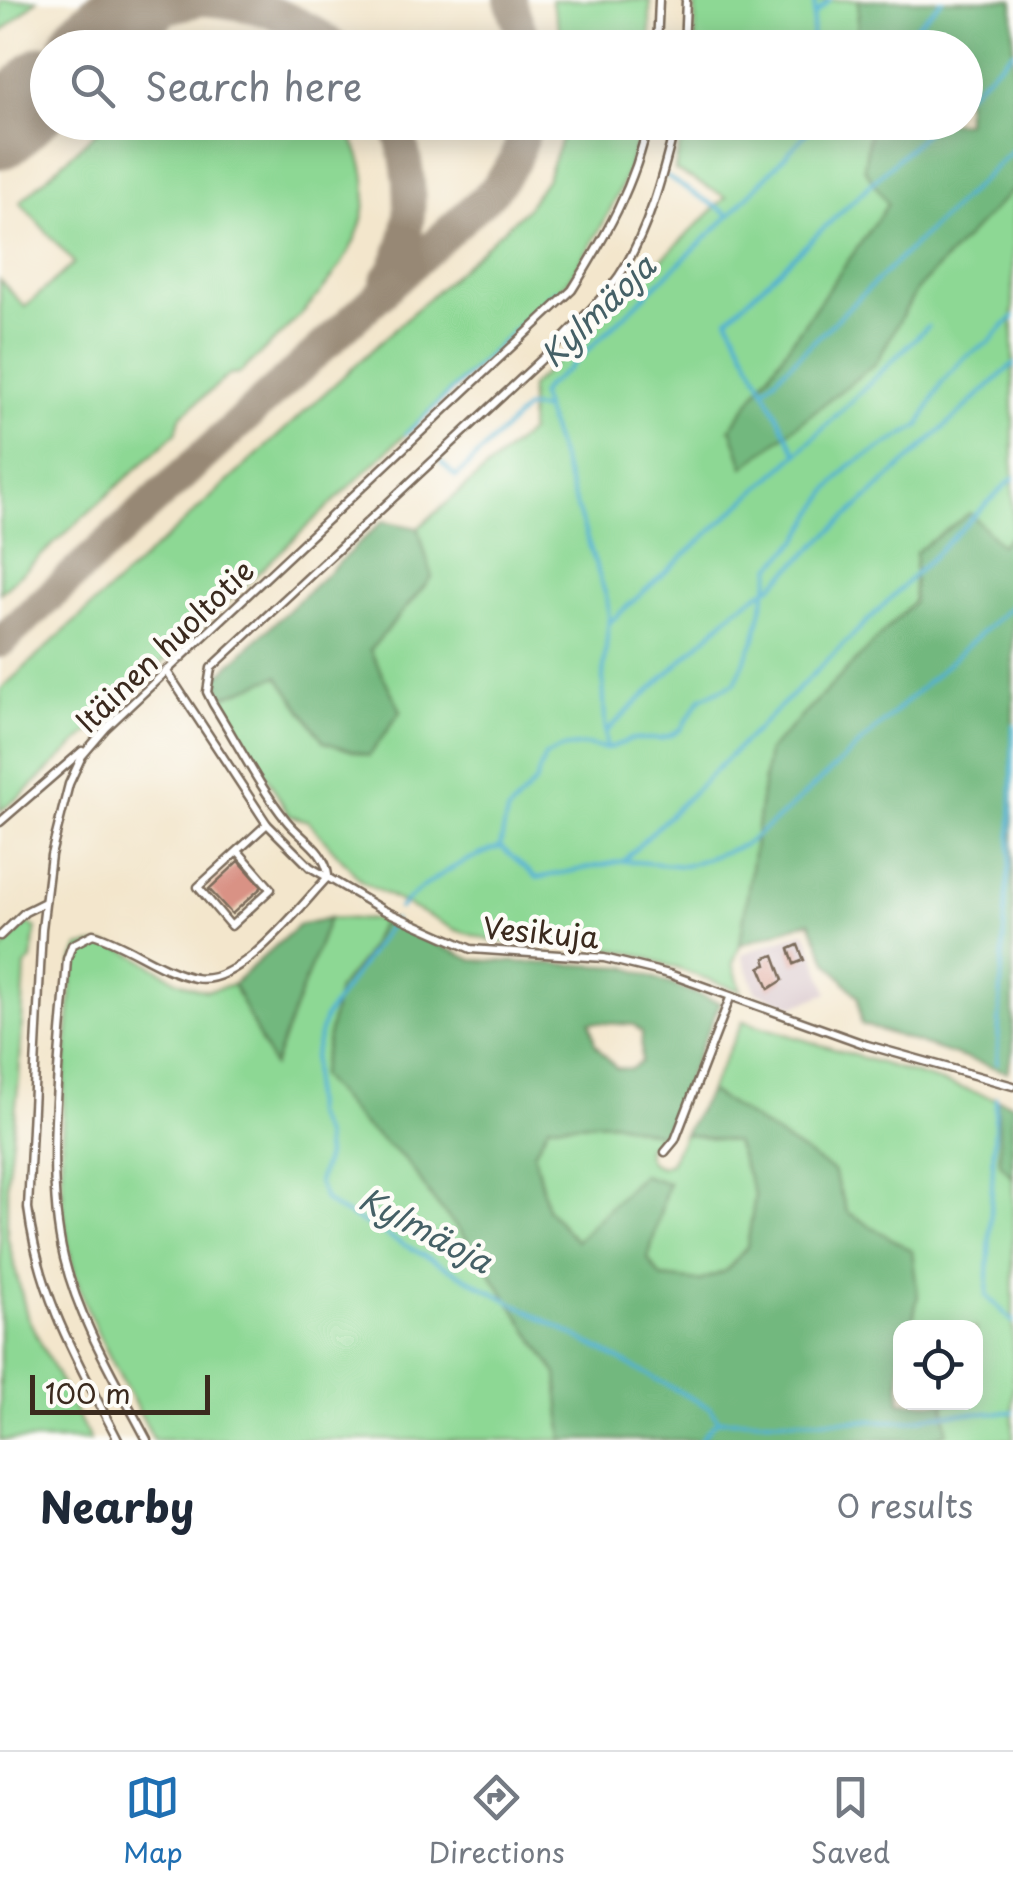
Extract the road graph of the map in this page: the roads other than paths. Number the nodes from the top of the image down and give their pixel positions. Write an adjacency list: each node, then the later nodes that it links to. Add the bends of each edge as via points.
1 (659, 0): 3 (lane)
2 (686, 0): 4 (lane)
3 (658, 30)
4 (685, 30)
5 (644, 140): 7 (lane, Itäinen huoltotie, via 604,240 572,290)
6 (672, 140): 12 (lane, via 639,240 605,294 212,668 207,692 286,820 327,864)
7 (166, 670): 8 (lane, Itäinen huoltotie); 10 (lane, Vesikuja)
8 (106, 728): 9 (lane); 13 (lane, Itäinen huoltotie, via 82,756 61,807)
9 (0, 822)
10 (268, 824): 11 (lane); 12 (lane, Vesikuja)
11 (238, 851): 11 (lane, via 198,887 230,926 271,889)
12 (328, 877): 15 (lane, Vesikuja, via 383,910 471,948 604,958); 19 (lane, via 232,972 198,980 93,934 72,946 67,958 54,1172 60,1234 87,1325)
13 (45, 902): 14 (lane); 18 (lane, Itäinen huoltotie, via 30,1222 42,1284)
14 (0, 936)
15 (730, 998): 16 (lane, Vesikuja); 17 (lane)
16 (1013, 1086)
17 (665, 1152)
18 (118, 1440)
19 (147, 1440)

